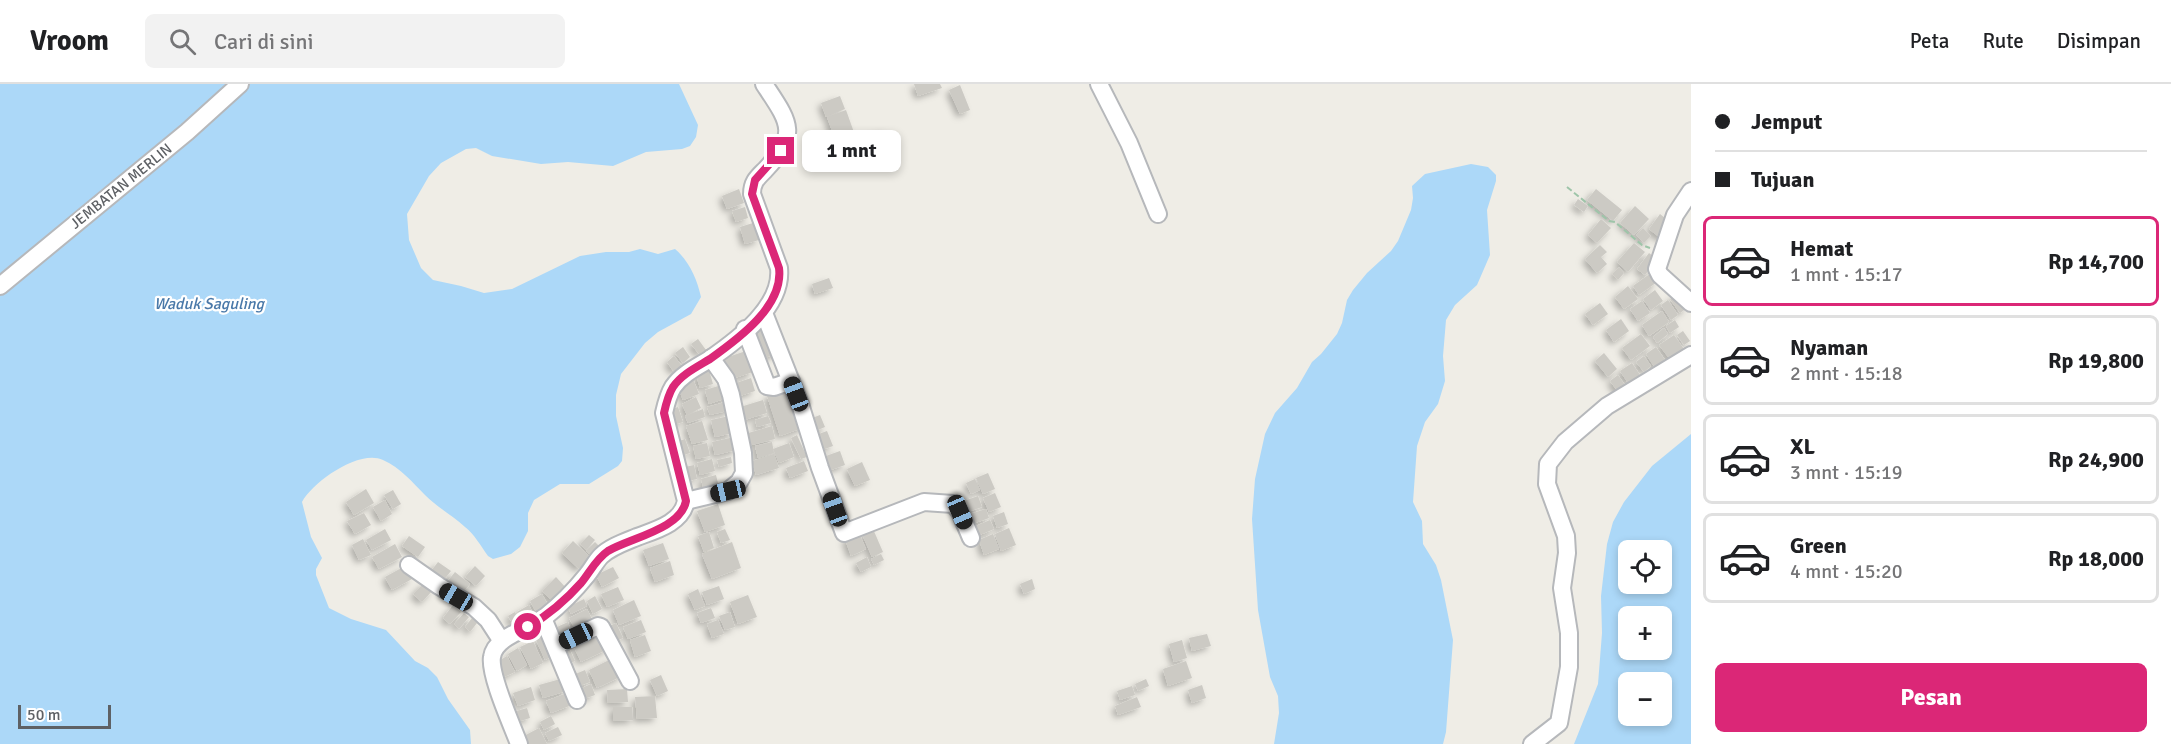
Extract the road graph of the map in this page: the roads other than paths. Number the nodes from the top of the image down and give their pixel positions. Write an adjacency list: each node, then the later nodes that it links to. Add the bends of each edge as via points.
1 (240, 84): 6 (street, JEMBATAN MERLIN)
2 (764, 84): 8 (street, via 782,112 788,134 781,151 752,186 779,268 774,299)
3 (1099, 84): 5 (street)
4 (1691, 191): 7 (street, via 1675,215 1657,269)
5 (1158, 214)
6 (0, 286)
7 (1691, 303)
8 (764, 313): 9 (street); 12 (street)
9 (745, 329): 11 (street); 12 (street, via 767,386)
10 (1691, 355): 22 (street, via 1607,406 1565,442 1548,464 1547,484 1566,536 1562,588 1569,633 1569,667 1559,723)
11 (711, 358): 13 (street, via 673,387 664,413); 13 (street, via 726,379 731,395 744,473 728,491)
12 (791, 381): 14 (street, via 844,533 924,502 938,502 954,504)
13 (686, 501): 16 (street, via 680,516 599,558 580,584)
14 (971, 538)
15 (409, 565): 17 (street, via 474,607)
16 (543, 618): 17 (street); 18 (street)
17 (501, 640): 21 (street, via 491,659)
18 (555, 646): 19 (street, via 601,627); 20 (street)
19 (630, 681)
20 (577, 700)
21 (519, 744)
22 (1532, 744)

